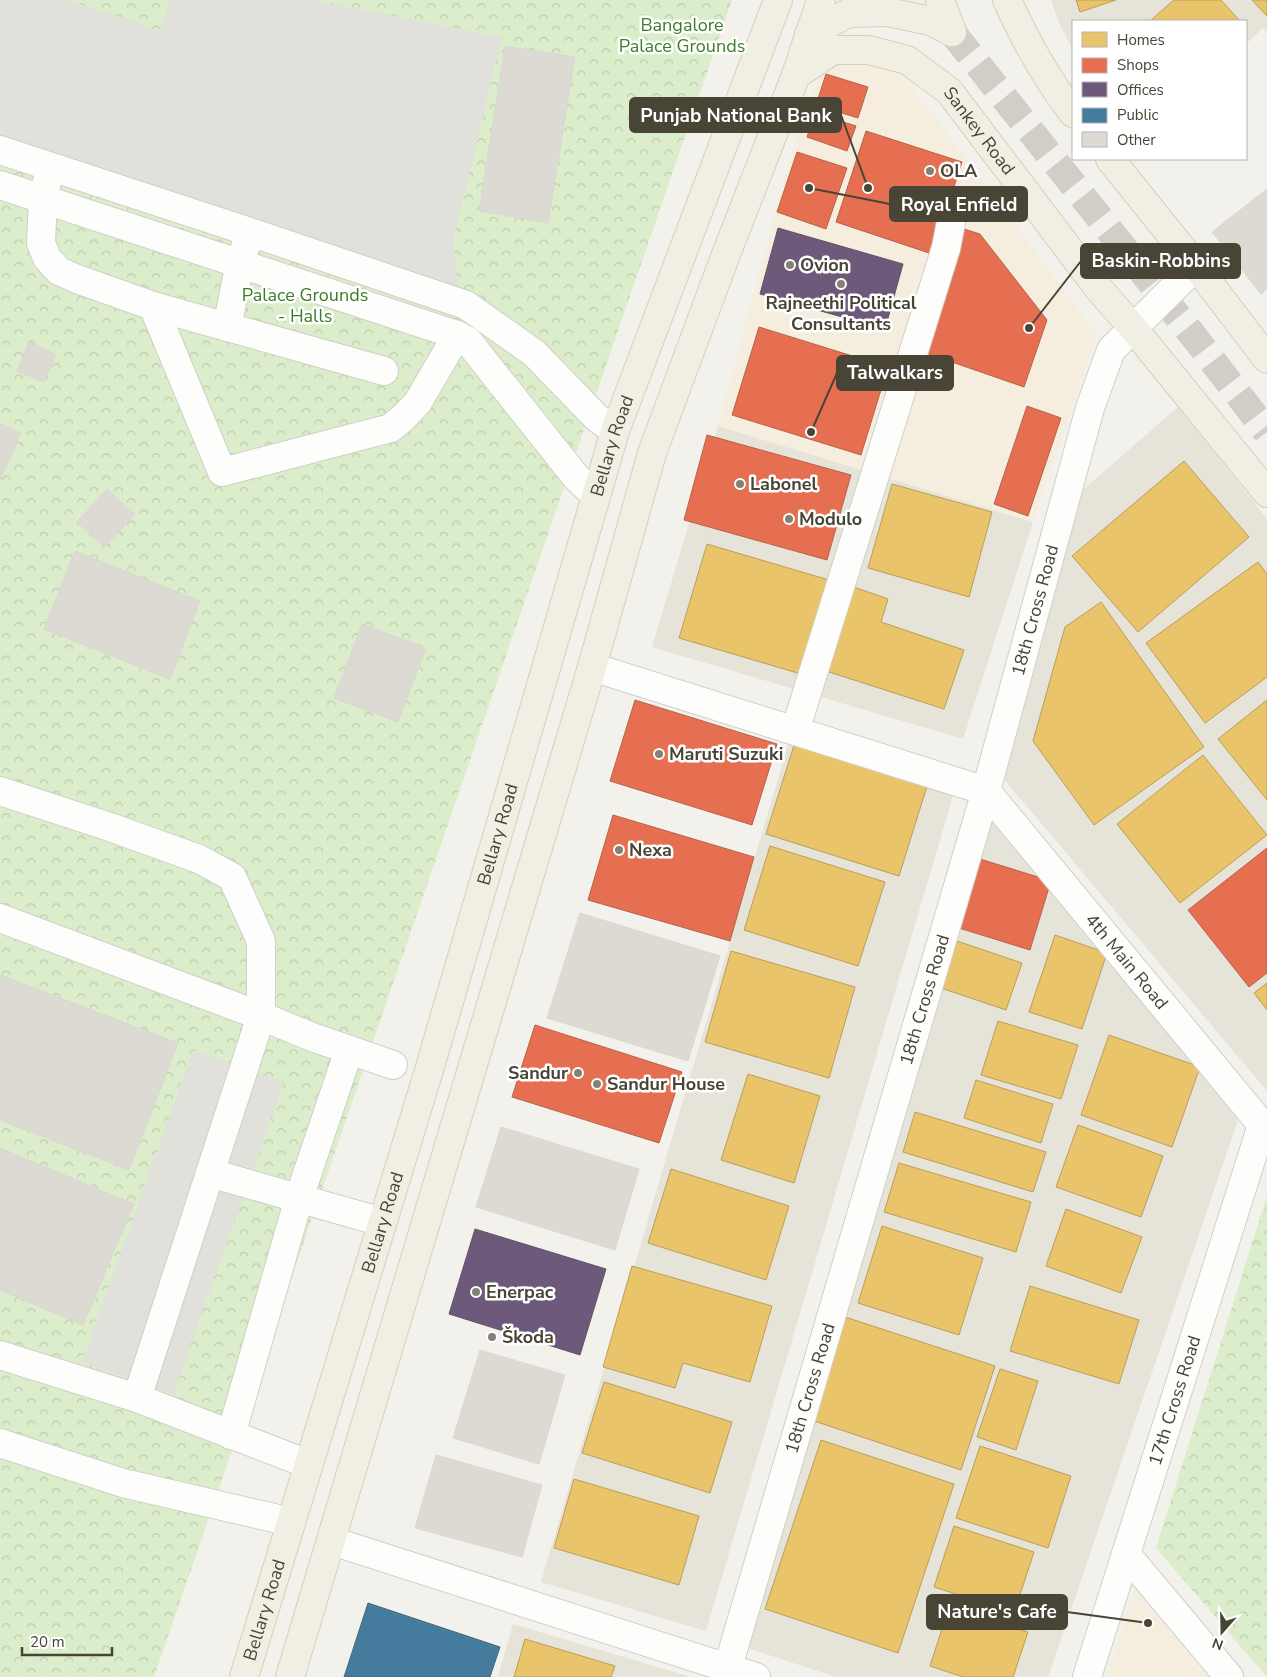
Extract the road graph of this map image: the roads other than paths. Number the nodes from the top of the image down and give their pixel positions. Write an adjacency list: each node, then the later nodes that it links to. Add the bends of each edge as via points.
1 (778, 0): 23 (main road, Bellary Road)
2 (821, 0): 5 (main road)
3 (940, 0): 5 (main road, via 952,32 931,21 888,12 848,13)
4 (1007, 0): 7 (main road, via 1024,39)
5 (810, 35): 6 (main road)
6 (796, 74): 19 (main road, Sankey Road, via 833,50 869,50 907,60 949,91 1099,289); 26 (main road, via 652,453)
7 (1072, 111)
8 (0, 150): 10 (street)
9 (1111, 160): 16 (main road)
10 (50, 167): 12 (street); 14 (street)
11 (0, 185): 12 (street)
12 (43, 199): 15 (street); 17 (street, via 41,243 47,258 59,271)
13 (952, 217): 27 (street, via 946,248)
14 (250, 232): 15 (street); 23 (street, via 466,305 534,353 597,418)
15 (240, 263): 18 (street); 20 (street)
16 (1196, 266): 19 (street, 18th Cross Road); 21 (main road)
17 (154, 306): 18 (street); 20 (street, via 222,472 391,428 418,402)
18 (227, 327): 22 (street)
19 (1133, 328): 24 (main road, Sankey Road); 29 (street, 18th Cross Road, via 1111,350 1090,408)
20 (457, 335): 25 (street, via 468,341 576,477)
21 (1267, 359)
22 (384, 371)
23 (615, 431): 25 (main road, Bellary Road)
24 (1267, 493)
25 (595, 496): 37 (main road, Bellary Road)
26 (592, 668): 27 (street); 44 (main road)
27 (795, 731): 29 (street)
28 (0, 791): 31 (street, via 199,859 232,878 261,941)
29 (986, 791): 34 (street, 4th Main Road); 46 (street, 18th Cross Road)
30 (0, 918): 31 (street)
31 (261, 1016): 32 (street); 35 (street)
32 (349, 1050): 33 (street); 36 (street)
33 (393, 1065)
34 (1265, 1128): 45 (street, 17th Cross Road)
35 (210, 1173): 36 (street); 39 (street)
36 (299, 1198): 37 (street); 40 (street)
37 (382, 1222): 42 (main road, Bellary Road)
38 (0, 1355): 39 (street)
39 (137, 1398): 40 (street)
40 (231, 1435): 42 (street)
41 (0, 1443): 43 (street, via 122,1483)
42 (308, 1464): 43 (main road, Bellary Road)
43 (291, 1522): 47 (main road, Bellary Road)
44 (332, 1541): 46 (street); 48 (main road)
45 (1126, 1554): 50 (street, 17th Cross Road); 51 (street)
46 (726, 1672): 49 (street)
47 (244, 1677)
48 (290, 1677)
49 (756, 1677)
50 (1087, 1677)
51 (1229, 1677)

